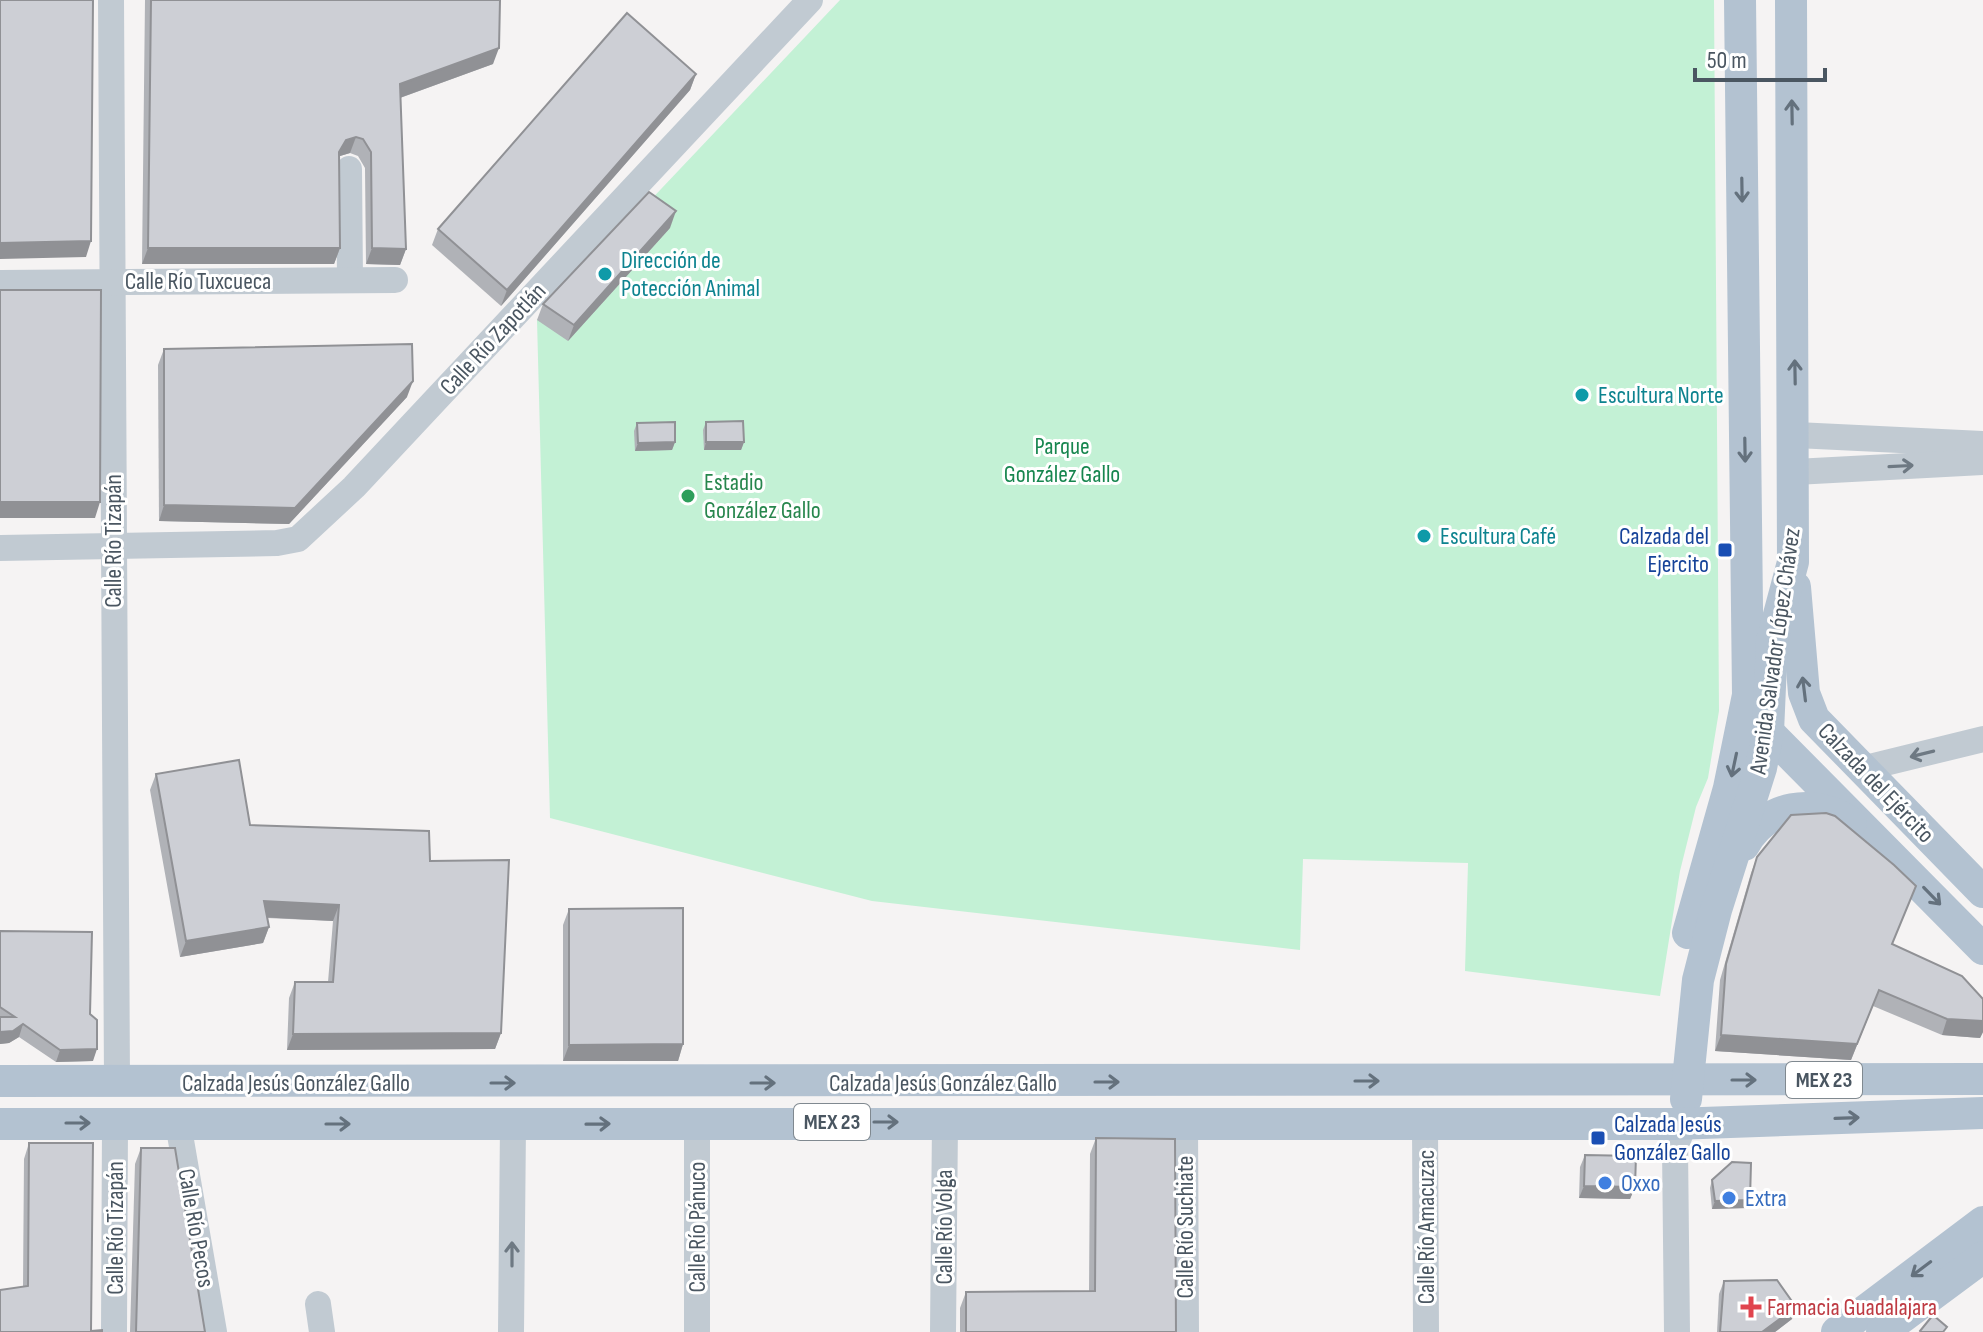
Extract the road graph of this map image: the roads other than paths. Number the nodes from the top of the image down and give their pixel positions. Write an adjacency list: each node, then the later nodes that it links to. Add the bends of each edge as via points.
1 (111, 0): 8 (street, Calle Río Tizapán)
2 (810, 0): 17 (street, Calle Río Zapotlán, via 354,487 298,539)
3 (1740, 0): 19 (main road, Avenida Salvador López Chávez, one-way to 19)
4 (1791, 0): 10 (main road, Avenida Salvador López Chávez, one-way to 4)
5 (349, 169): 6 (street)
6 (350, 280): 7 (street, Calle Río Tuxcueca); 8 (street, Calle Río Tuxcueca)
7 (395, 280)
8 (112, 282): 9 (street, Calle Río Tuxcueca); 17 (street, Calle Río Tizapán)
9 (0, 283)
10 (1796, 435): 11 (street); 15 (main road, Avenida Salvador López Chávez)
11 (1852, 437): 12 (street); 14 (street)
12 (1983, 444)
13 (1983, 462): 14 (street, one-way to 13)
14 (1853, 469): 15 (street)
15 (1795, 472): 18 (main road, Avenida Salvador López Chávez)
16 (0, 548): 17 (street, Calle Río Zapotlán)
17 (113, 548): 30 (street, Calle Río Tizapán)
18 (1793, 562): 20 (main road, Avenida Salvador López Chávez, via 1772,641); 22 (main road, Calzada del Ejército, one-way to 18, via 1807,708)
19 (1748, 695): 20 (main road, Calzada del Ejército); 28 (main road, Avenida Salvador López Chávez, one-way to 28, via 1729,788 1683,953)
20 (1768, 732): 23 (main road, Calzada del Ejército); 24 (main road, Avenida Salvador López Chávez)
21 (1983, 739): 22 (street, one-way to 22)
22 (1861, 769): 25 (main road, Calzada del Ejército)
23 (1893, 857): 24 (main road, via 1847,820 1816,809 1789,809 1760,823); 26 (main road, Calzada del Ejército, one-way to 26)
24 (1728, 876): 28 (main road, Avenida Salvador López Chávez)
25 (1983, 892)
26 (1983, 949)
27 (1983, 1079): 28 (main road, Calzada Jesús González Gallo / MEX 23, one-way to 27)
28 (1676, 1080): 31 (main road, Calzada Jesús González Gallo / MEX 23, one-way to 28); 41 (main road, Avenida Salvador López Chávez)
29 (0, 1081): 30 (main road, Calzada Jesús González Gallo / MEX 23)
30 (117, 1082): 31 (main road, Calzada Jesús González Gallo / MEX 23)
31 (407, 1083): 40 (main road)
32 (1983, 1113): 41 (main road, Calzada Jesús González Gallo / MEX 23, one-way to 32)
33 (697, 1122): 34 (main road, Calzada Jesús González Gallo / MEX 23, one-way to 34); 40 (main road, Calzada Jesús González Gallo / MEX 23, one-way to 33); 49 (street, Calle Río Pánuco)
34 (945, 1122): 35 (main road, Calzada Jesús González Gallo / MEX 23); 50 (street, Calle Río Volga)
35 (1185, 1122): 36 (main road, Calzada Jesús González Gallo / MEX 23); 51 (street, Calle Río Suchiate)
36 (1425, 1122): 41 (main road, Calzada Jesús González Gallo / MEX 23); 52 (street, Calle Río Amacuzac)
37 (115, 1123): 38 (main road, Calzada Jesús González Gallo / MEX 23); 39 (main road, Calzada Jesús González Gallo / MEX 23, one-way to 37); 45 (street, Calle Río Tizapán)
38 (178, 1123): 40 (main road, Calzada Jesús González Gallo / MEX 23, one-way to 40); 46 (street, Calle Río Pecos)
39 (0, 1124)
40 (508, 1125): 48 (street, one-way to 40)
41 (1674, 1131): 53 (street, Avenida Salvador López Chávez)
42 (1983, 1222): 54 (main road, one-way to 54)
43 (1980, 1264): 55 (main road)
44 (318, 1304): 47 (street)
45 (114, 1332)
46 (214, 1332)
47 (322, 1332)
48 (511, 1332)
49 (697, 1332)
50 (943, 1332)
51 (1186, 1332)
52 (1426, 1332)
53 (1677, 1332)
54 (1837, 1332)
55 (1882, 1332)

